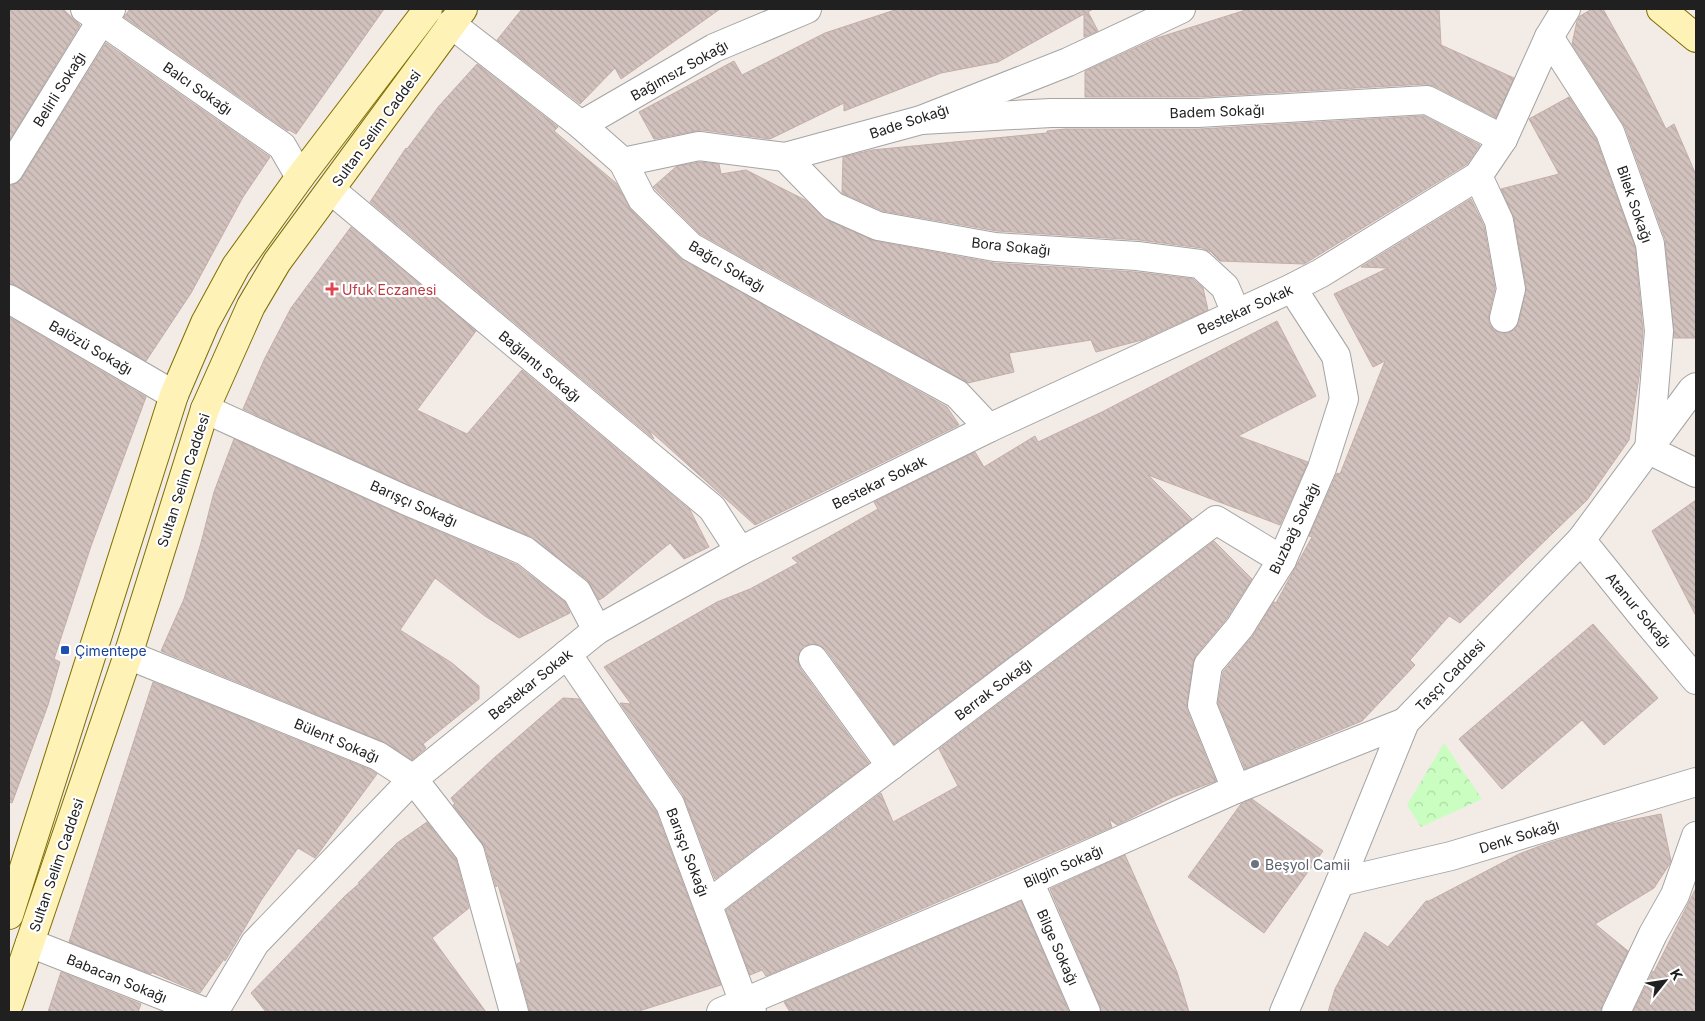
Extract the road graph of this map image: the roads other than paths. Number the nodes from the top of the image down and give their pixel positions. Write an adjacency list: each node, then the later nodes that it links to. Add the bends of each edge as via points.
1 (428, 9): 17 (main road, Sultan Selim Caddesi)
2 (807, 9): 11 (street, Bağımsız Sokağı, via 714,48)
3 (1181, 9): 10 (street, Bade Sokağı, via 1068,62)
4 (1566, 9): 8 (street, Bestekar Sokak)
5 (1660, 9): 9 (main road)
6 (99, 13): 15 (street, Belirli Sokağı); 17 (street, Balcı Sokağı, via 282,146)
7 (449, 14): 11 (street, Bağcı Sokağı); 18 (main road, Sultan Selim Caddesi)
8 (1549, 37): 12 (street, Bestekar Sokak); 27 (street, Bilek Sokağı, via 1610,132 1650,244 1659,331)
9 (1696, 38)
10 (921, 120): 12 (street, Badem Sokağı, via 1051,113 1198,113 1427,100); 13 (street, Bade Sokağı)
11 (580, 125): 14 (street, Bağcı Sokağı)
12 (1503, 139): 16 (street, Bestekar Sokak)
13 (785, 157): 14 (street, Bade Sokağı, via 699,146); 21 (street, Bora Sokağı, via 833,206 878,226 994,247 1137,256 1200,264 1226,287)
14 (623, 162): 26 (street, Bağcı Sokağı, via 642,199 691,247 957,394)
15 (9, 170)
16 (1478, 176): 19 (street, Bestekar Sokak, via 1321,274); 22 (street, via 1499,221 1510,280 1511,290)
17 (300, 177): 18 (main road); 24 (main road, Sultan Selim Caddesi, via 236,266 205,323)
18 (331, 190): 25 (main road, Sultan Selim Caddesi, via 277,262 251,306); 30 (street, Bağlantı Sokağı, via 712,508)
19 (1292, 288): 21 (street, Bestekar Sokak); 31 (street, Buzbağ Sokağı, via 1336,356 1344,398 1322,468)
20 (9, 299): 24 (street, Balözü Sokağı)
21 (1236, 313): 26 (street, Bestekar Sokak)
22 (1504, 318)
23 (1696, 387): 27 (street, Taşçı Caddesi)
24 (174, 395): 25 (main road); 33 (main road, Sultan Selim Caddesi)
25 (205, 409): 32 (street, Barışçı Sokağı, via 525,551 577,592); 35 (main road, Sultan Selim Caddesi)
26 (989, 428): 30 (street, Bestekar Sokak)
27 (1649, 450): 28 (street); 29 (street, Taşçı Caddesi)
28 (1696, 473)
29 (1582, 540): 37 (street, Atanur Sokağı); 38 (street, Taşçı Caddesi)
30 (740, 551): 32 (street, Bestekar Sokak)
31 (1282, 560): 39 (street, Berrak Sokağı, via 1216,520); 42 (street, Buzbağ Sokağı, via 1240,627 1208,665 1202,705)
32 (597, 630): 34 (street, Bestekar Sokak)
33 (93, 654): 35 (main road); 48 (main road, Sultan Selim Caddesi)
34 (567, 654): 40 (street, Bestekar Sokak); 47 (street, Barışçı Sokağı, via 670,804)
35 (128, 655): 40 (street, Bülent Sokağı, via 378,756); 49 (main road, Sultan Selim Caddesi)
36 (813, 659): 39 (street)
37 (1696, 680)
38 (1405, 722): 42 (street, Bilgin Sokağı); 45 (street, Taşçı Caddesi)
39 (891, 766): 47 (street, Berrak Sokağı)
40 (413, 779): 53 (street, Bestekar Sokak, via 255,943); 54 (street, Bülent Sokağı, via 470,852)
41 (1696, 782): 45 (street, Denk Sokağı, via 1451,856)
42 (1236, 788): 44 (street, Bilgin Sokağı)
43 (1696, 836): 46 (street)
44 (1029, 881): 51 (street, Bilgin Sokağı); 55 (street, Bilge Sokağı)
45 (1340, 882): 56 (street, Taşçı Caddesi)
46 (1686, 895): 57 (street, via 1653,934)
47 (708, 904): 51 (street, Barışçı Sokağı)
48 (9, 915)
49 (19, 938): 50 (main road, Sultan Selim Caddesi); 52 (street, Babacan Sokağı)
50 (9, 1004)
51 (739, 1009)
52 (204, 1012)
53 (214, 1012)
54 (514, 1012)
55 (1086, 1012)
56 (1284, 1012)
57 (1616, 1012)

